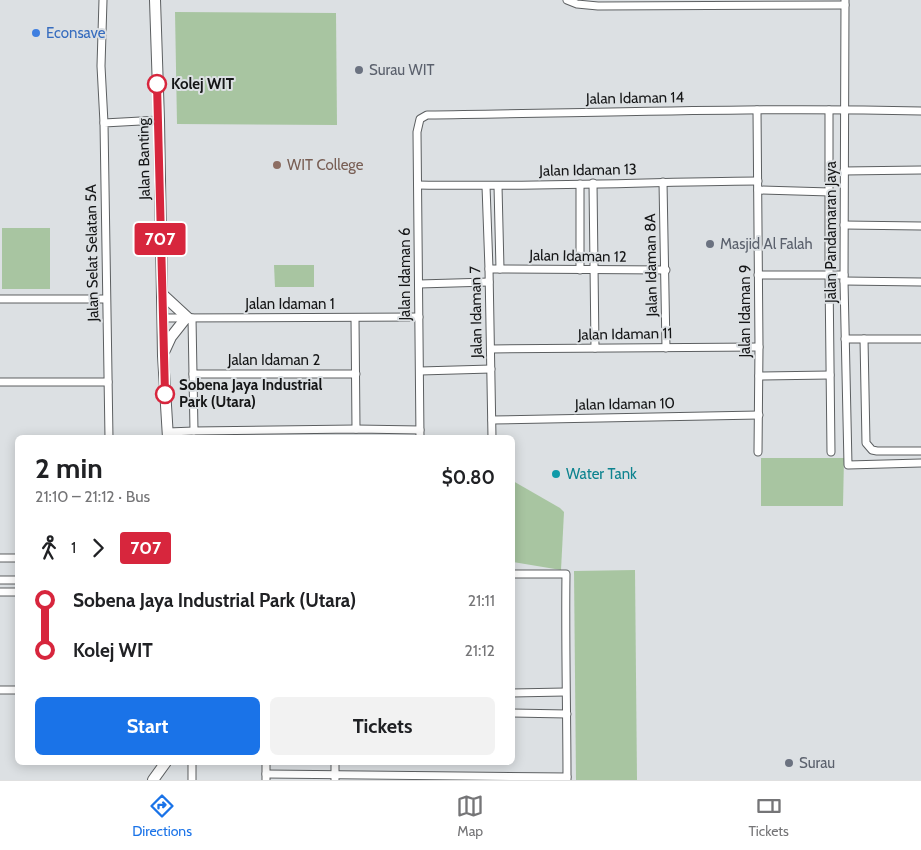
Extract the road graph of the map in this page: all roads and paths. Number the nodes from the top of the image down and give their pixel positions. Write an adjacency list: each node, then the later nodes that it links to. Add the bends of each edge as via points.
1 (103, 0): 12 (street, Jalan Selat Selatan 5A, via 101,66)
2 (155, 0): 11 (main road, Jalan Banting)
3 (567, 0): 5 (street, via 598,6)
4 (845, 2): 5 (street); 6 (street, Jalan Pandamaran Jaya)
5 (697, 3)
6 (844, 109): 8 (street, Jalan Idaman 14); 9 (street, Jalan Idaman 14); 14 (street, Jalan Pandamaran Jaya)
7 (757, 110): 8 (street, Jalan Idaman 14); 10 (street, Jalan Idaman 14); 16 (street, Jalan Idaman 9)
8 (829, 110): 23 (street, Jalan Pandamaran Jaya)
9 (921, 111)
10 (428, 115): 19 (street, Jalan Idaman 6, via 418,124)
11 (159, 120): 12 (street); 37 (main road, Jalan Banting)
12 (104, 123): 38 (street, Jalan Selat Selatan 5A)
13 (921, 170): 14 (street)
14 (844, 171): 24 (street, Jalan Pandamaran Jaya)
15 (663, 182): 16 (street, Jalan Idaman 13); 17 (street, Jalan Idaman 13); 30 (street, Jalan Idaman 8A)
16 (758, 182): 22 (street, Jalan Idaman 9)
17 (593, 183): 18 (street, Jalan Idaman 13); 29 (street)
18 (580, 184): 21 (street, Jalan Idaman 13); 28 (street)
19 (418, 185): 20 (street, Jalan Idaman 13); 36 (street, Jalan Idaman 6)
20 (486, 186): 21 (street, Jalan Idaman 13); 26 (street, Jalan Idaman 7)
21 (498, 186): 27 (street, Jalan Idaman 7)
22 (758, 190): 23 (street); 31 (street, Jalan Idaman 9)
23 (830, 192): 32 (street, Jalan Pandamaran Jaya)
24 (844, 225): 25 (street); 33 (street, Jalan Pandamaran Jaya)
25 (921, 226)
26 (490, 269): 27 (street, Jalan Idaman 12); 34 (street, Jalan Idaman 7)
27 (500, 269): 28 (street, Jalan Idaman 12)
28 (580, 270): 29 (street, Jalan Idaman 12)
29 (594, 270): 30 (street, Jalan Idaman 12); 48 (street)
30 (666, 270): 49 (street, Jalan Idaman 8A)
31 (758, 275): 32 (street); 47 (street, Jalan Idaman 9)
32 (829, 275): 33 (street); 57 (street, Jalan Pandamaran Jaya)
33 (844, 278): 35 (street); 44 (street, Jalan Pandamaran Jaya)
34 (489, 282): 36 (street); 50 (street, Jalan Idaman 7)
35 (921, 282)
36 (419, 284): 40 (street, Jalan Idaman 6)
37 (162, 294): 41 (main road, Jalan Banting); 42 (main road)
38 (106, 298): 39 (street); 59 (street, Jalan Selat Selatan 5A)
39 (0, 299)
40 (419, 317): 43 (street, Jalan Idaman 1); 53 (street, Jalan Idaman 6)
41 (162, 318): 42 (street, Jalan Idaman 1); 51 (main road, Jalan Banting)
42 (189, 318): 43 (street, Jalan Idaman 1); 51 (main road, via 168,341); 54 (street)
43 (355, 318): 55 (street)
44 (845, 339): 45 (street); 71 (street, Jalan Pandamaran Jaya, via 848,465)
45 (864, 339): 46 (street); 68 (street, via 866,444 877,451)
46 (921, 339)
47 (759, 347): 49 (street, Jalan Idaman 11); 56 (street, Jalan Idaman 9)
48 (595, 348): 49 (street, Jalan Idaman 11); 50 (street, Jalan Idaman 11)
49 (666, 348)
50 (491, 350): 52 (street, Jalan Idaman 7)
51 (163, 356): 66 (main road, Jalan Banting)
52 (491, 369): 53 (street); 61 (street, Jalan Idaman 7)
53 (420, 371): 64 (street, Jalan Idaman 6)
54 (193, 374): 55 (street, Jalan Idaman 2); 63 (street)
55 (356, 374): 62 (street)
56 (759, 376): 57 (street); 60 (street, Jalan Idaman 9)
57 (830, 376): 70 (street, Jalan Pandamaran Jaya)
58 (0, 382): 59 (street)
59 (108, 382): 65 (street, Jalan Selat Selatan 5A)
60 (759, 415): 61 (street, Jalan Idaman 10); 69 (street, Jalan Idaman 9)
61 (492, 420): 67 (street, Jalan Idaman 7)
62 (356, 429): 63 (street); 64 (street)
63 (194, 431): 66 (street)
64 (420, 434)
65 (109, 435)
66 (168, 435)
67 (492, 435)
68 (921, 451)
69 (758, 452)
70 (831, 452)
71 (921, 464)
72 (0, 558): 73 (street)
73 (15, 558)
74 (515, 574): 81 (street, via 566,574)
75 (0, 580): 76 (street)
76 (15, 580)
77 (0, 592): 78 (street)
78 (15, 592)
79 (0, 690): 80 (street)
80 (15, 690)
81 (565, 692): 82 (street); 84 (street)
82 (515, 693)
83 (515, 713): 84 (street)
84 (567, 714): 88 (street)
85 (192, 765): 89 (street)
86 (266, 777): 87 (street)
87 (335, 777): 88 (street)
88 (566, 778)
89 (192, 780)

